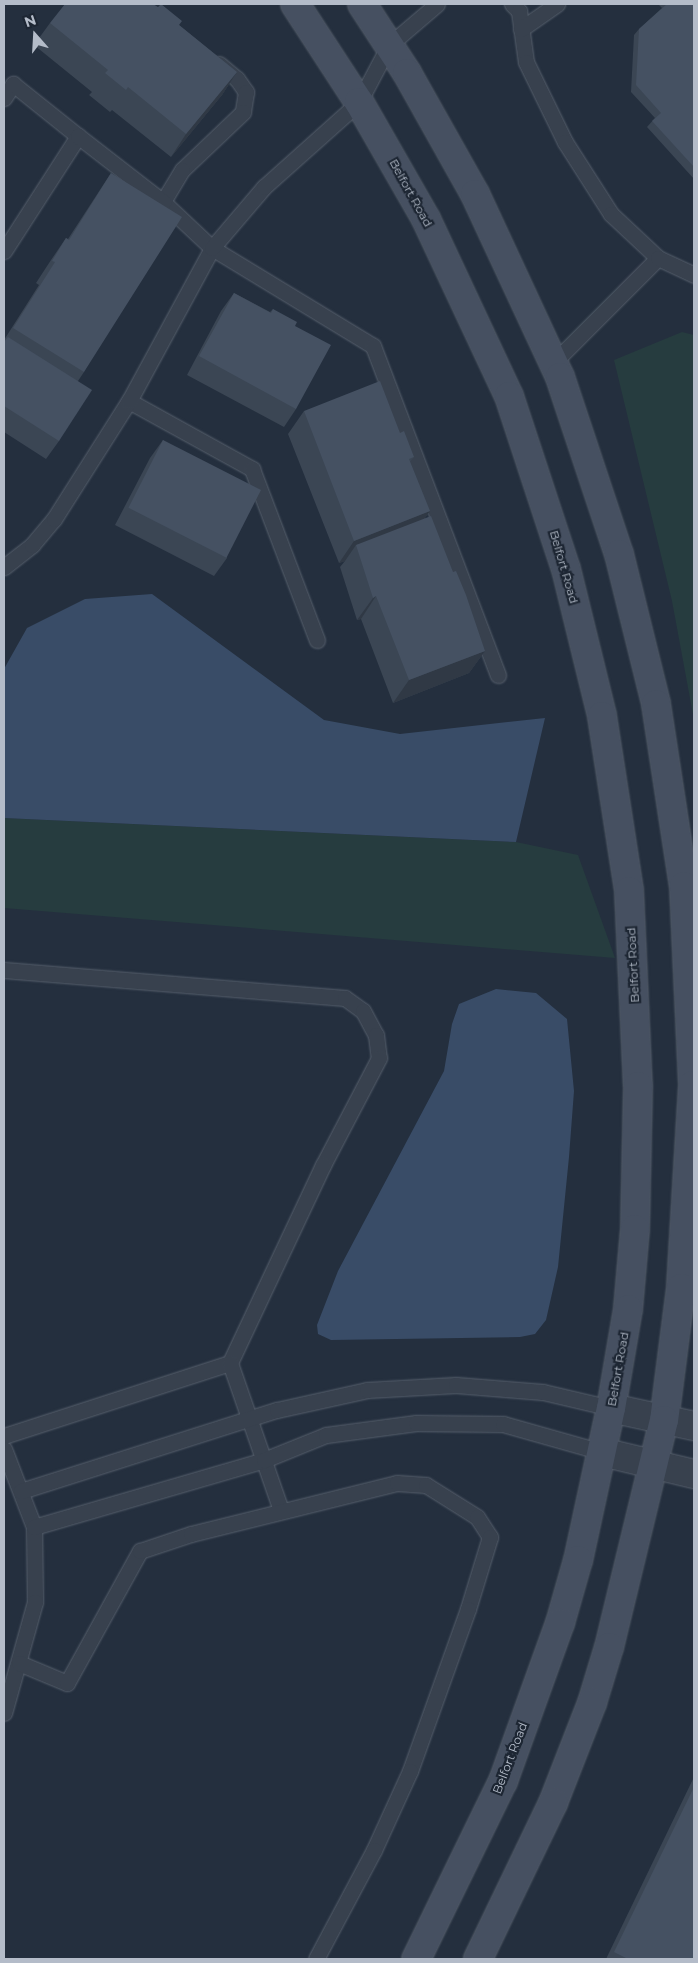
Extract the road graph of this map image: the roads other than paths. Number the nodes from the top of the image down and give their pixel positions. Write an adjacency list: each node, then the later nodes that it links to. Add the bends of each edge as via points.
1 (295, 4): 10 (street, Belfort Road)
2 (362, 4): 7 (street)
3 (437, 4): 7 (lane)
4 (512, 4): 6 (lane, via 518,11)
5 (557, 4): 6 (lane)
6 (521, 29): 15 (lane, via 526,62 565,142 612,214)
7 (389, 46): 10 (lane); 17 (street, via 475,194)
8 (208, 56): 12 (lane, via 237,79 246,92 243,112 182,170)
9 (4, 98): 11 (lane, via 13,84)
10 (359, 102): 13 (lane, via 264,187); 24 (street, Belfort Road, via 426,219 509,396 566,569 602,716 629,891 638,1086 628,1309)
11 (78, 136): 12 (lane); 14 (lane)
12 (163, 202): 13 (lane)
13 (212, 248): 18 (lane); 21 (lane, via 373,346)
14 (4, 251)
15 (658, 258): 16 (lane); 17 (lane)
16 (694, 275)
17 (554, 362): 26 (street, via 619,554 649,676 674,804 684,886 694,1085 681,1288)
18 (129, 401): 19 (lane, via 54,519 32,545); 20 (lane, via 252,469)
19 (4, 567)
20 (317, 640)
21 (498, 675)
22 (4, 970): 23 (lane, via 345,998 363,1011 376,1035 379,1058 323,1164)
23 (230, 1363): 25 (lane); 28 (lane)
24 (611, 1408): 25 (lane, via 543,1392 456,1385 367,1390); 26 (street); 30 (street, Belfort Road)
25 (251, 1418): 31 (lane); 34 (lane)
26 (664, 1420): 27 (street); 32 (street)
27 (694, 1426)
28 (4, 1436)
29 (4, 1449): 34 (lane)
30 (602, 1452): 31 (lane, via 503,1424 416,1423 326,1435); 32 (street); 40 (street, Belfort Road, via 560,1623 503,1781)
31 (264, 1460): 35 (lane); 36 (lane)
32 (655, 1464): 33 (street); 41 (street, via 592,1703 553,1803)
33 (694, 1474)
34 (21, 1491): 36 (lane)
35 (280, 1510): 37 (lane, via 140,1551 67,1683); 39 (lane, via 397,1483 426,1486 477,1517 490,1537 410,1771 374,1850)
36 (34, 1527): 37 (lane, via 35,1602)
37 (18, 1663): 38 (lane)
38 (4, 1713)
39 (316, 1959)
40 (416, 1959)
41 (478, 1959)

